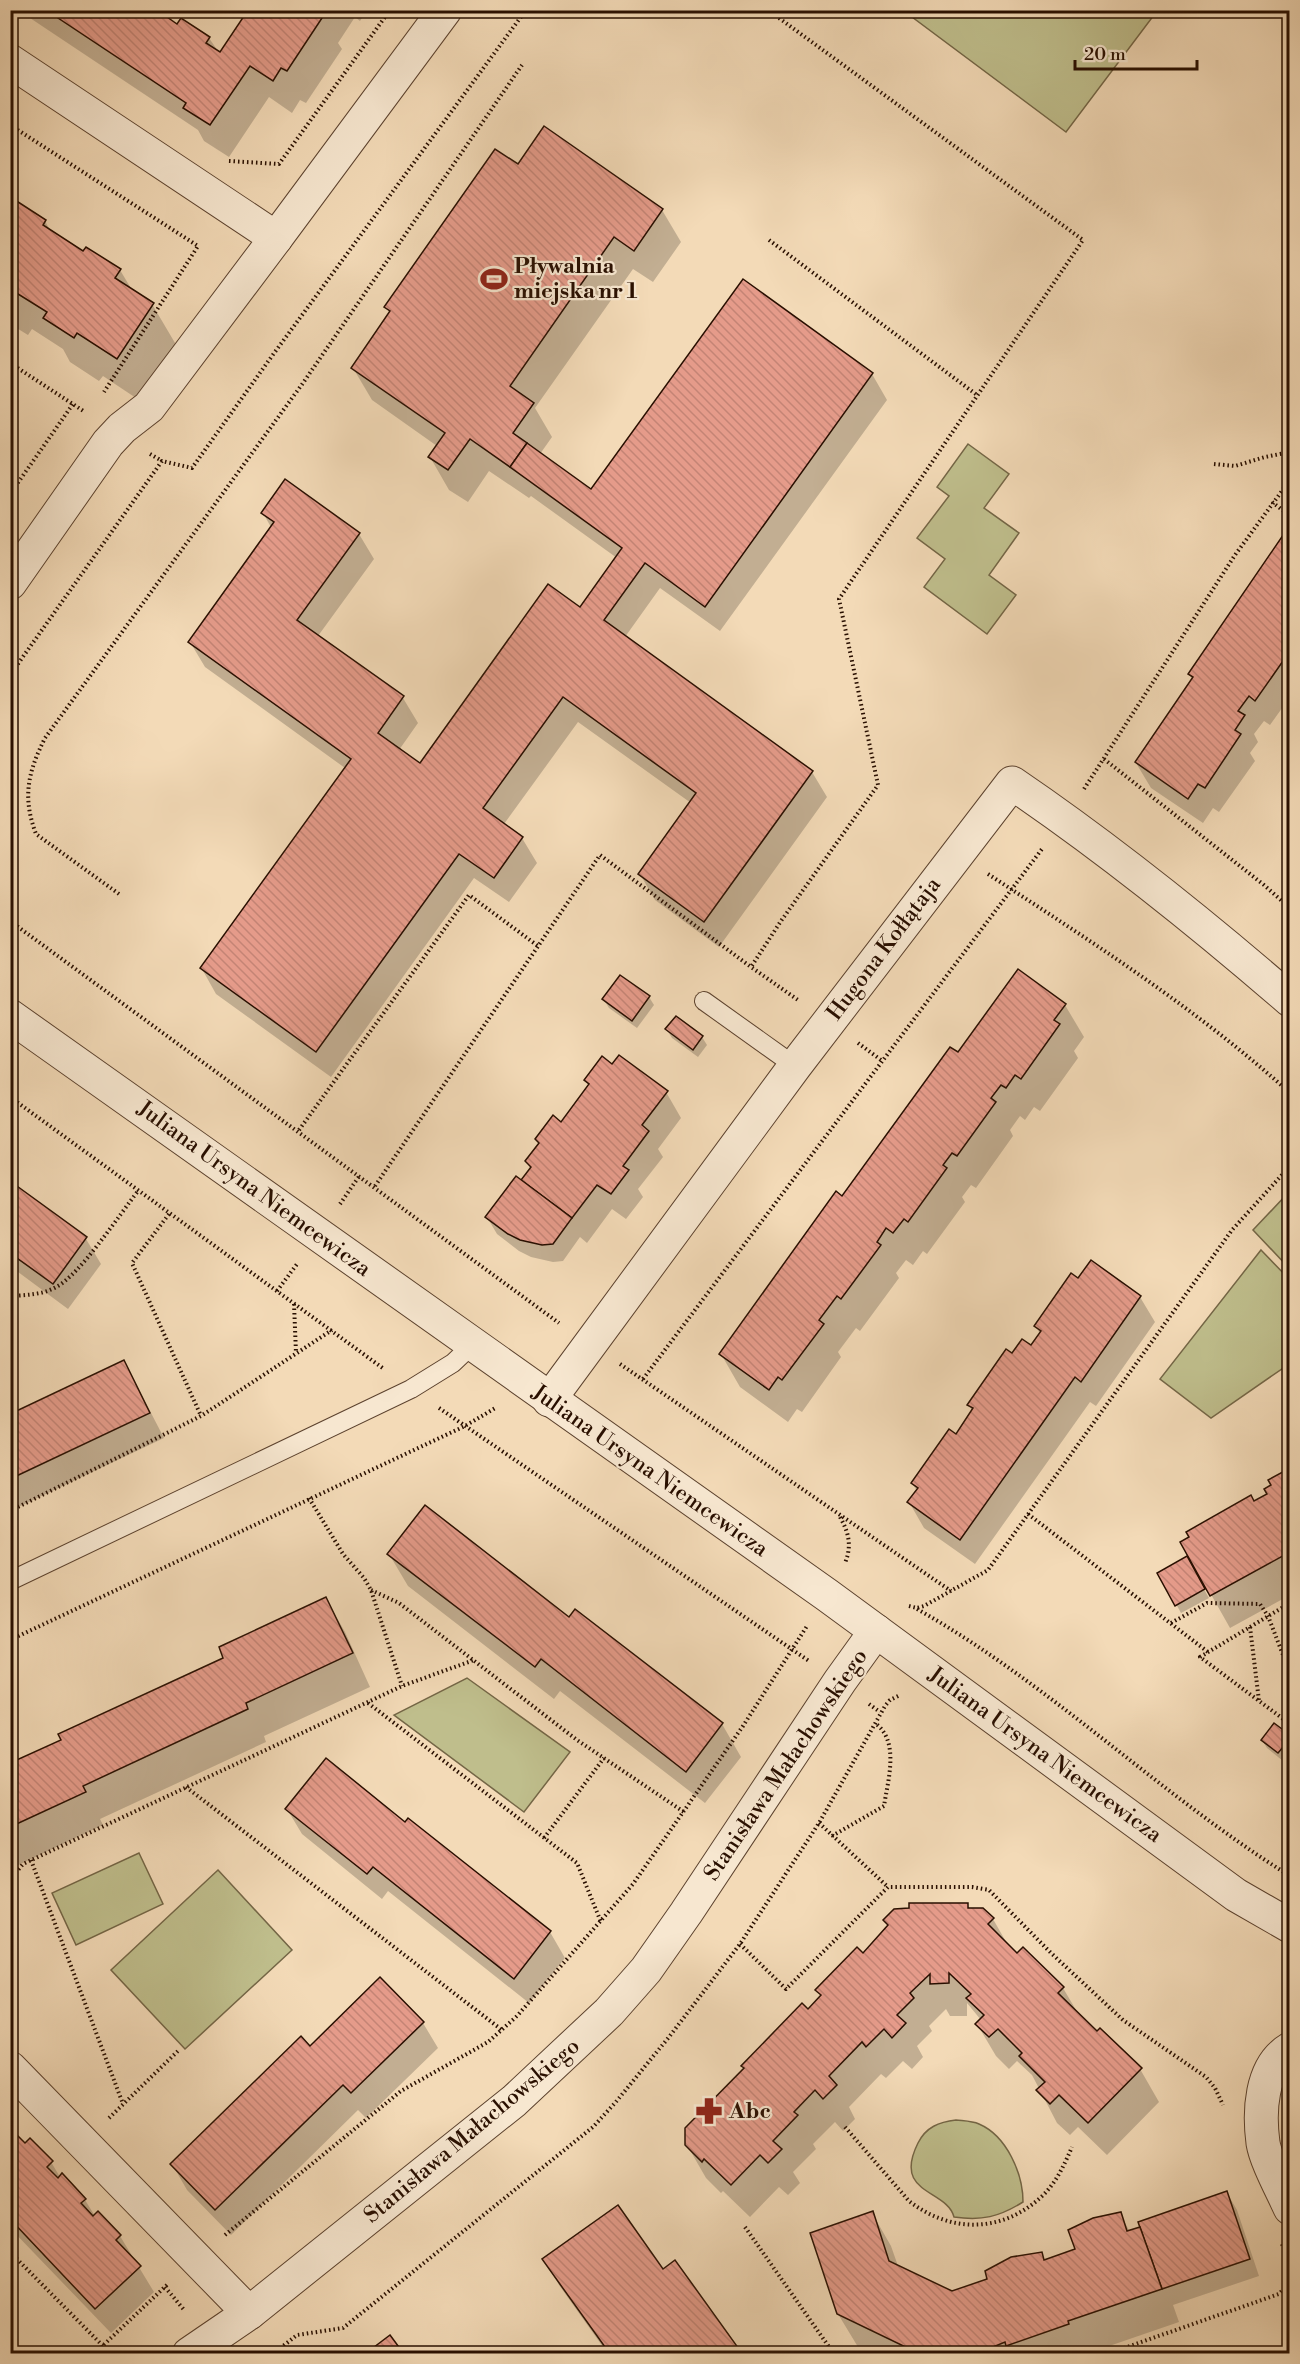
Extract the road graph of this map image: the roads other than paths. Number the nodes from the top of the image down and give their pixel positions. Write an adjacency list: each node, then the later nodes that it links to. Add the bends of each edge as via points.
1 (445, 10): 3 (street)
2 (10, 61): 3 (street)
3 (276, 238): 4 (street, via 149,407 108,443)
4 (10, 583)
5 (1290, 1000): 8 (street, Hugona Kołłątaja, via 1222,941 1065,819 1012,783)
6 (704, 1001): 8 (lane)
7 (10, 1016): 9 (street, Juliana Ursyna Niemcewicza)
8 (795, 1066): 10 (street, Hugona Kołłątaja, via 589,1343)
9 (472, 1345): 10 (street, Juliana Ursyna Niemcewicza); 11 (lane, via 453,1363 411,1389)
10 (540, 1394): 12 (street, Juliana Ursyna Niemcewicza)
11 (10, 1581)
12 (876, 1631): 13 (street, Juliana Ursyna Niemcewicza, via 1236,1895); 17 (street, Stanisława Małachowskiego, via 687,1913 646,1970 609,2012 514,2101)
13 (1290, 1926)
14 (1290, 2049): 16 (street, via 1271,2069 1262,2098 1263,2145)
15 (10, 2068): 17 (street)
16 (1290, 2208)
17 (249, 2313): 18 (street, Stanisława Małachowskiego)
18 (189, 2354)

